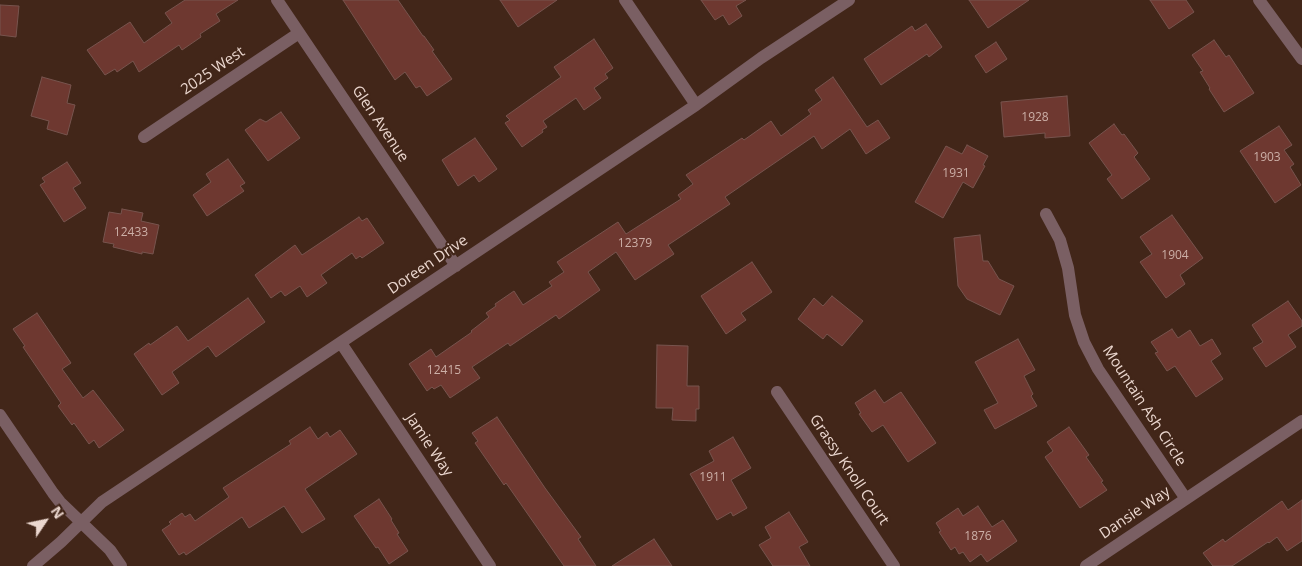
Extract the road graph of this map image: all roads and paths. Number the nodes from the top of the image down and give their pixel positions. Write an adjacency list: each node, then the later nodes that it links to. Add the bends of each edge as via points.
1 (277, 0): 5 (street, Glen Avenue)
2 (625, 0): 7 (street)
3 (849, 0): 7 (street, Doreen Drive)
4 (1259, 0): 6 (street)
5 (299, 33): 8 (street, 2025 West); 10 (street, Glen Avenue)
6 (1300, 53)
7 (696, 105): 10 (street, Doreen Drive)
8 (144, 137)
9 (1046, 214): 15 (street, Mountain Ash Circle, via 1060,240 1075,315 1084,342 1098,369)
10 (456, 266): 11 (street, Doreen Drive)
11 (341, 343): 16 (street, Doreen Drive, via 102,502); 19 (street, Jamie Way)
12 (777, 392): 20 (street, Grassy Knoll Court)
13 (0, 415): 16 (street, via 53,493)
14 (1302, 420): 15 (street, Dansie Way)
15 (1186, 499): 21 (street, Dansie Way)
16 (81, 522): 17 (street, Doreen Drive); 18 (street, via 110,550)
17 (33, 566)
18 (121, 566)
19 (490, 566)
20 (894, 566)
21 (1086, 566)

